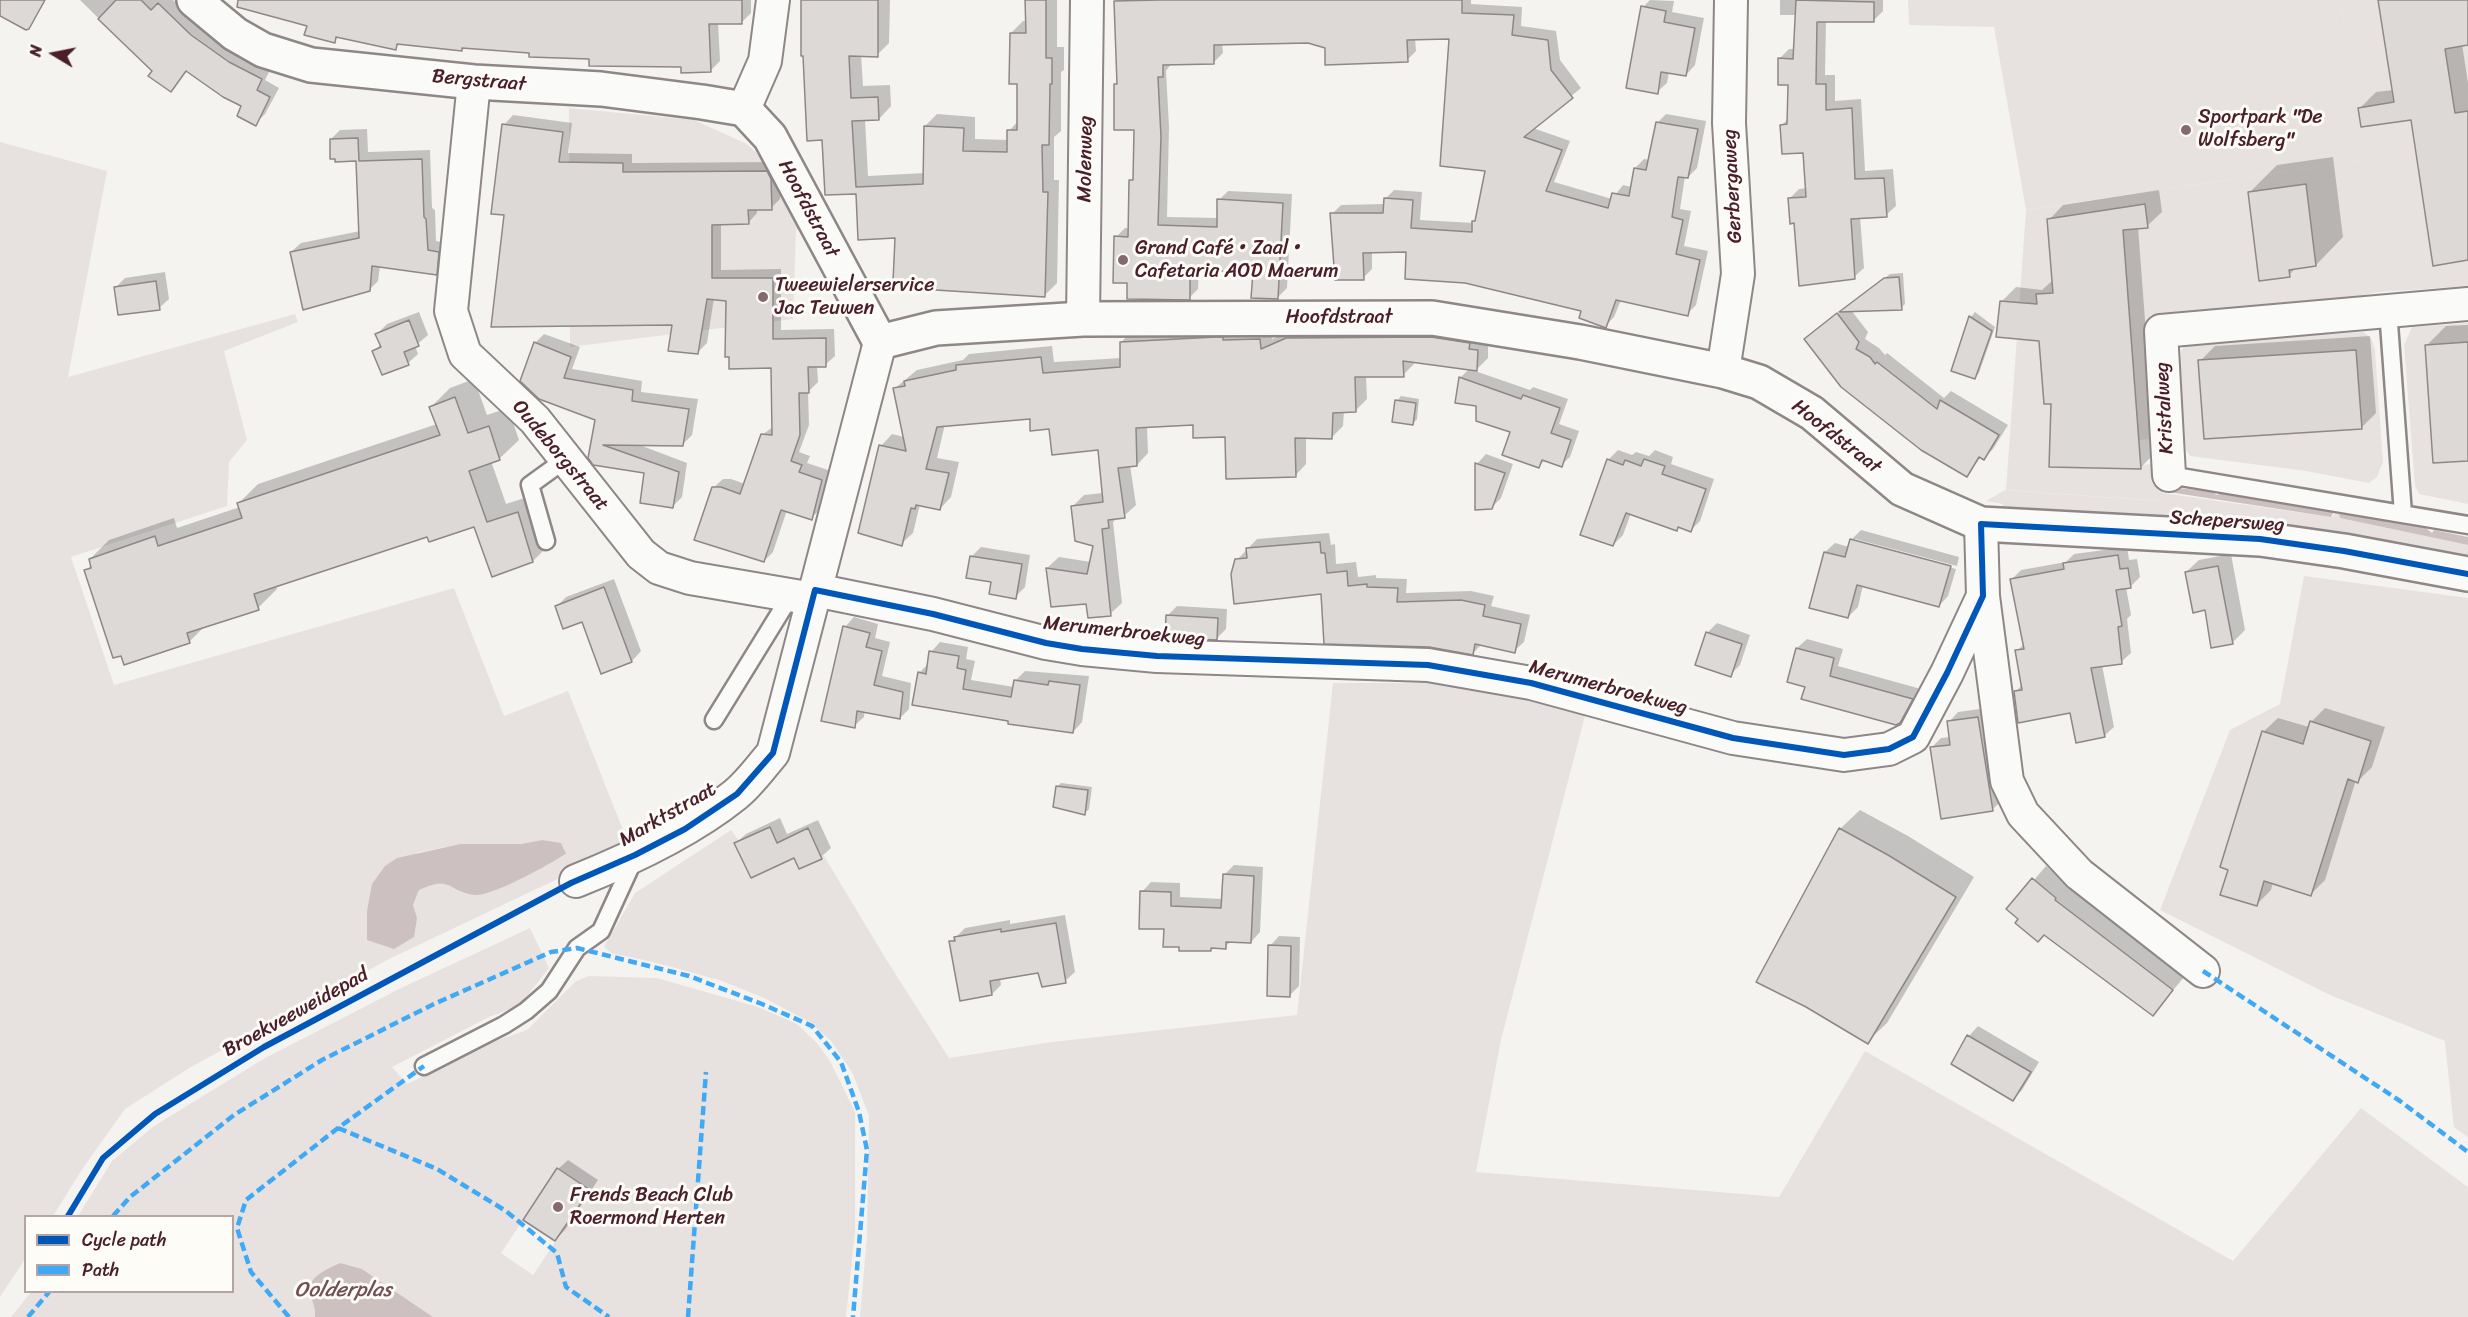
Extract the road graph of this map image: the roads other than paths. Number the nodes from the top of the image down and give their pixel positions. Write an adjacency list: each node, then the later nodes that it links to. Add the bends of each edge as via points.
1 (194, 0): 5 (street, Bergstraat, via 235,34 263,50 311,65)
2 (773, 0): 6 (street, via 765,61)
3 (1086, 0): 9 (street, Molenweg)
4 (1731, 0): 11 (street, Gerbergaweg, via 1729,123 1738,274)
5 (474, 82): 6 (street, Bergstraat, via 601,89); 12 (street, Oudeborgstraat, via 451,311 465,354 535,420)
6 (744, 109): 10 (street, Hoofdstraat, via 770,137)
7 (2468, 303): 8 (street, Kristalweg)
8 (2388, 310): 13 (street, Kristalweg, via 2161,331); 14 (lane)
9 (1083, 319): 10 (street, Hoofdstraat, via 936,328); 11 (street, Hoofdstraat, via 1432,318)
10 (880, 342): 19 (street, Marktstraat)
11 (1723, 371): 15 (street, Hoofdstraat, via 1759,382 1812,413 1902,489)
12 (566, 459): 17 (lane, via 530,486); 19 (street, Oudeborgstraat, via 641,554 659,568 690,578)
13 (2169, 475): 14 (lane, Kristalweg)
14 (2403, 514): 16 (lane, Kristalweg)
15 (1981, 525): 18 (street, Schepersweg, via 2260,539); 20 (street, Merumerbroekweg)
16 (2468, 525)
17 (546, 541)
18 (2468, 574)
19 (806, 594): 20 (street, Merumerbroekweg, via 933,614 1082,649 1157,656 1428,665 1531,683 1732,738 1844,755 1889,749 1913,737); 21 (lane); 22 (street, Marktstraat, via 773,753 737,794 686,829)
20 (1983, 596): 24 (street, Merumerbroekweg, via 2007,781 2023,814 2079,874)
21 (714, 720)
22 (636, 855): 23 (street, Marktstraat); 25 (lane, via 601,931 577,948 549,991 504,1025)
23 (576, 881)
24 (2203, 971)
25 (424, 1066)

